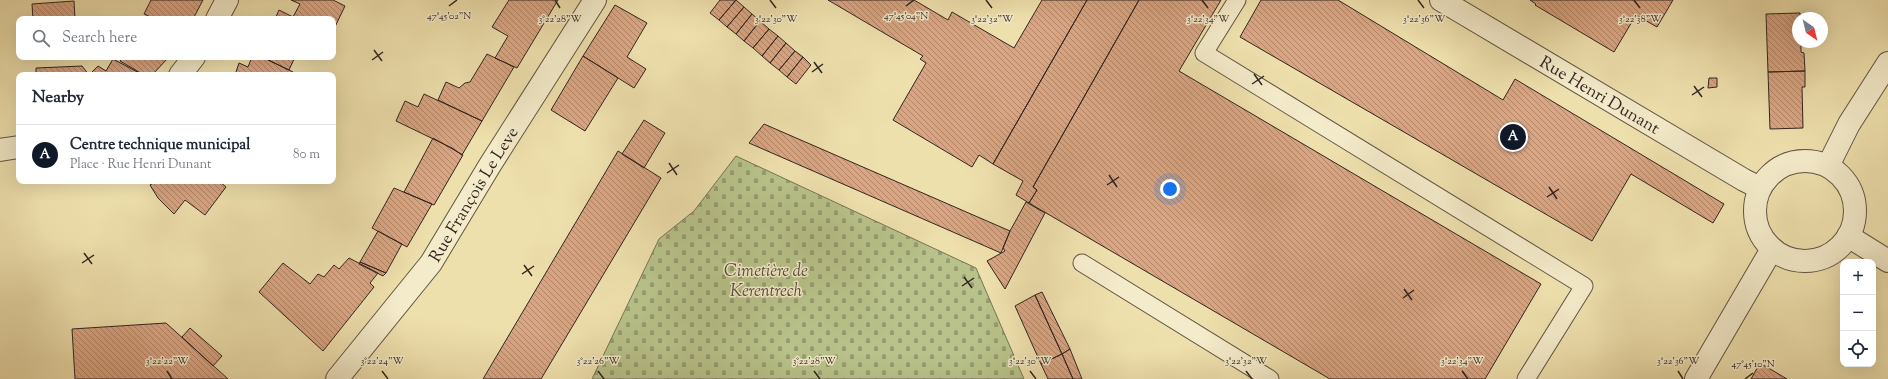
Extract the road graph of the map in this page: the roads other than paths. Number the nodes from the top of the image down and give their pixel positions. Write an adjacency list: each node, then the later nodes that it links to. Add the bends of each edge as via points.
1 (227, 0): 5 (street)
2 (595, 0): 17 (street, Rue François Le Leve, via 430,263)
3 (1237, 0): 19 (lane, via 1204,53 1584,286)
4 (1444, 1): 12 (street, Rue Henri Dunant)
5 (219, 16)
6 (192, 60): 8 (street)
7 (1888, 63): 11 (street, via 1849,124)
8 (182, 72)
9 (16, 147): 10 (street)
10 (0, 150)
11 (1828, 166): 12 (street, via 1808,160 1793,162 1768,176); 13 (street, via 1845,181 1852,193 1854,222)
12 (1760, 188): 14 (street, via 1755,207 1757,227)
13 (1848, 236): 14 (street, via 1827,256 1813,260 1799,261 1784,257); 15 (street)
14 (1772, 249): 20 (street)
15 (1888, 262)
16 (1082, 263): 18 (lane)
17 (337, 379)
18 (1270, 379)
19 (1526, 379)
20 (1696, 379)

